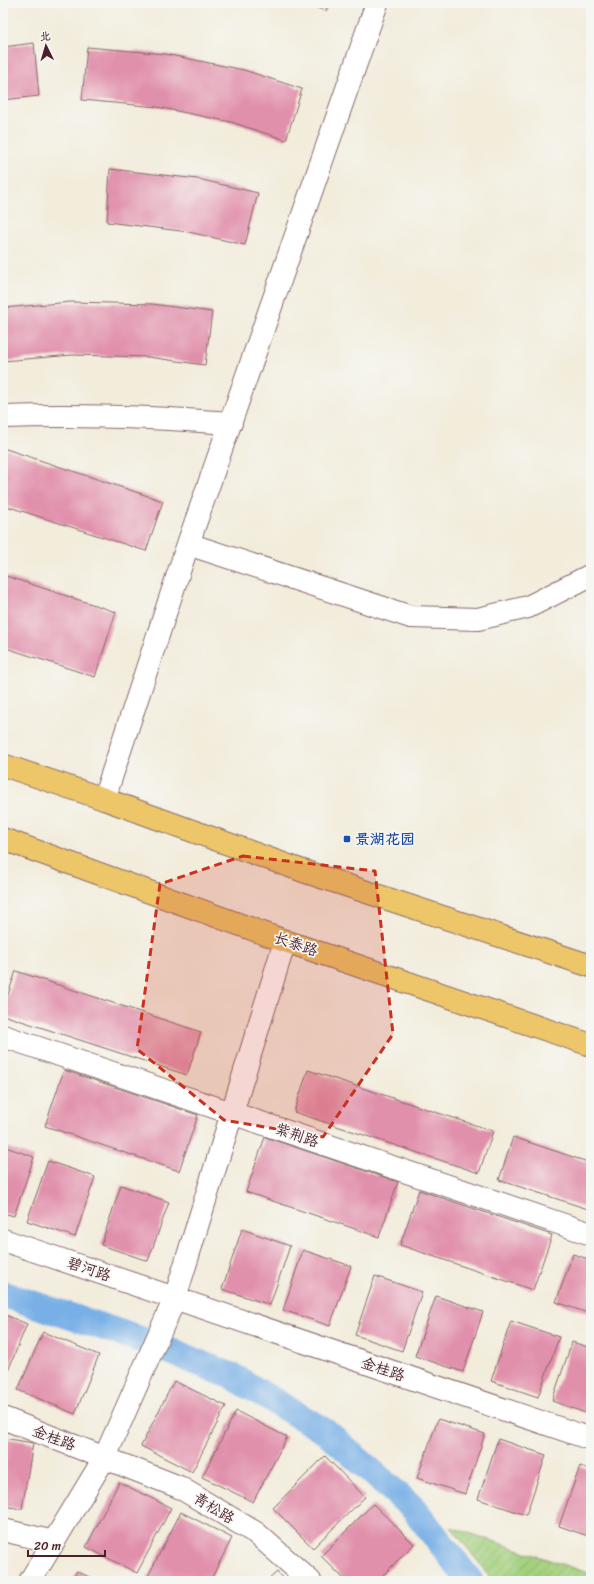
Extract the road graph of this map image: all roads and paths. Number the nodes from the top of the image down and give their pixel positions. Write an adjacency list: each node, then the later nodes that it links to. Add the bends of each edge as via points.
1 (377, 3): 3 (street)
2 (3, 417): 3 (street, via 81,415)
3 (231, 423): 4 (street)
4 (188, 544): 5 (street, via 411,617 478,619 528,607); 7 (street)
5 (591, 575)
6 (3, 765): 7 (highway)
7 (104, 799): 10 (highway, via 303,871)
8 (3, 839): 9 (highway, 长泰路)
9 (285, 941): 12 (highway, 长泰路); 13 (street)
10 (591, 966)
11 (3, 1036): 13 (street, 紫荆路)
12 (591, 1045)
13 (232, 1113): 14 (street, 紫荆路); 16 (street)
14 (591, 1234)
15 (3, 1240): 16 (street, 碧河路)
16 (175, 1298): 18 (street, 金桂路); 19 (street)
17 (3, 1418): 19 (street, 金桂路)
18 (591, 1439)
19 (105, 1457): 21 (street); 23 (street, 青松路, via 179,1487 256,1533)
20 (3, 1530): 21 (street)
21 (54, 1542): 22 (street)
22 (30, 1581)
23 (310, 1581)

